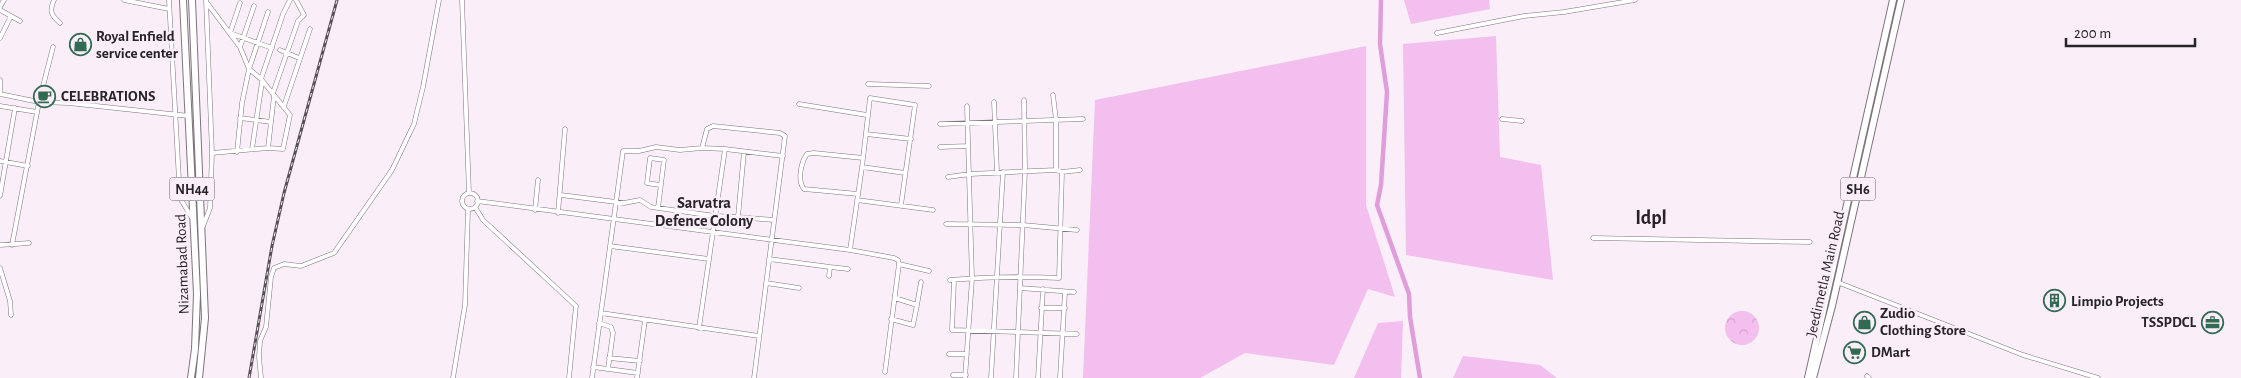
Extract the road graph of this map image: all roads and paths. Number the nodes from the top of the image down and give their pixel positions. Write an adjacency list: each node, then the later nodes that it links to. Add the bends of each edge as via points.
1 (2, 0): 17 (street)
2 (54, 0): 22 (street, via 50,11)
3 (124, 0): 18 (street)
4 (169, 0): 18 (street)
5 (183, 0): 54 (main road, Nizamabad Road / NH44)
6 (192, 0): 118 (main road, Nizamabad Road / NH44)
7 (290, 0): 31 (street)
8 (296, 0): 33 (street, via 304,15 298,21)
9 (439, 0): 179 (street, via 414,124 392,170 334,253 300,266 284,264 274,268 266,327 260,341)
10 (462, 0): 95 (street)
11 (1635, 0): 25 (street)
12 (1893, 0): 188 (main road, Jeedimetla Main Road / SH6)
13 (1902, 0): 142 (main road, Jeedimetla Main Road / SH6)
14 (206, 2): 24 (street); 77 (street)
15 (240, 3): 24 (street)
16 (254, 6): 26 (street)
17 (0, 8): 20 (street)
18 (169, 9): 52 (street)
19 (268, 12): 28 (street)
20 (11, 16): 21 (street); 27 (street)
21 (20, 21)
22 (60, 22)
23 (310, 29): 34 (street)
24 (230, 33): 26 (street); 30 (street)
25 (1437, 33)
26 (244, 37): 28 (street); 30 (street)
27 (0, 38)
28 (258, 42): 31 (street); 35 (street)
29 (53, 47): 44 (street)
30 (240, 47): 35 (street)
31 (272, 48): 37 (street)
32 (280, 50): 33 (street)
33 (286, 53): 34 (street); 41 (street)
34 (299, 58): 48 (street)
35 (249, 69): 37 (street); 55 (street)
36 (0, 80): 40 (street)
37 (262, 81): 41 (street); 58 (street)
38 (868, 84): 39 (street)
39 (929, 86)
40 (0, 94): 44 (street)
41 (273, 94): 48 (street); 61 (street)
42 (1053, 95): 59 (street)
43 (1024, 100): 63 (street)
44 (39, 102): 51 (street); 52 (street)
45 (994, 102): 62 (street)
46 (798, 104): 53 (street)
47 (0, 106): 50 (street)
48 (284, 106): 71 (street, via 290,115 283,149)
49 (967, 106): 65 (street)
50 (15, 108): 51 (street); 81 (street)
51 (37, 112): 82 (street)
52 (175, 114): 54 (street); 111 (street, via 180,198)
53 (867, 115): 67 (street); 68 (street, via 870,98 915,105)
54 (189, 116): 111 (main road, Nizamabad Road / NH44)
55 (240, 118): 58 (street); 75 (street)
56 (1083, 119): 59 (street)
57 (1502, 119): 60 (street)
58 (257, 120): 61 (street); 73 (street)
59 (1056, 120): 63 (street); 84 (street)
60 (1522, 121)
61 (271, 122): 71 (street)
62 (996, 122): 63 (street); 65 (street); 86 (street)
63 (1025, 122): 88 (street)
64 (940, 124): 65 (street)
65 (968, 124): 69 (street)
66 (565, 129): 97 (street)
67 (866, 134): 68 (street); 79 (street)
68 (911, 139): 90 (street)
69 (968, 146): 70 (street); 91 (street)
70 (940, 147)
71 (268, 148): 73 (street)
72 (702, 148): 74 (street); 78 (street, via 706,129 720,126 783,134); 101 (street, via 656,147 623,151)
73 (252, 149): 75 (street)
74 (725, 149): 76 (street); 109 (street)
75 (237, 152): 77 (street)
76 (744, 152): 78 (street); 110 (street)
77 (212, 153): 118 (street, via 210,208)
78 (783, 156): 113 (street)
79 (863, 158): 83 (street); 96 (street, via 807,154 800,181 804,189)
80 (0, 161): 81 (street)
81 (5, 162): 82 (street); 98 (street)
82 (28, 166): 126 (street)
83 (862, 167): 90 (street); 96 (street)
84 (1056, 170): 88 (street); 89 (street)
85 (1080, 170): 89 (street)
86 (996, 172): 87 (street); 91 (street)
87 (1003, 172): 88 (street); 116 (street)
88 (1025, 172): 117 (street)
89 (1062, 172): 119 (street)
90 (905, 173): 102 (street)
91 (970, 174): 92 (street); 114 (street)
92 (948, 177)
93 (538, 180): 106 (street)
94 (660, 185): 94 (street, via 664,160 650,158 647,183); 104 (street)
95 (469, 193): 100 (street, via 476,196); 105 (street, via 462,200)
96 (858, 194): 99 (street)
97 (561, 195): 101 (street); 108 (street)
98 (0, 196)
99 (857, 200): 102 (street); 129 (street)
100 (477, 201): 103 (street); 106 (street)
101 (617, 202): 104 (street, via 628,204 640,200); 112 (street)
102 (900, 205): 107 (street)
103 (474, 207): 105 (street); 181 (street, via 483,220 576,306)
104 (658, 208): 109 (street)
105 (468, 210): 180 (street, via 465,305)
106 (535, 210): 108 (street)
107 (933, 210)
108 (558, 213): 112 (street)
109 (715, 216): 110 (street); 121 (street)
110 (738, 216): 113 (street)
111 (193, 219): 144 (main road, Nizamabad Road / NH44)
112 (613, 219): 121 (street); 128 (street)
113 (774, 220): 123 (street)
114 (971, 223): 115 (street); 116 (street); 139 (street)
115 (946, 224)
116 (1000, 225): 117 (street); 140 (street)
117 (1023, 225): 119 (street); 138 (street)
118 (202, 228): 144 (main road, Nizamabad Road / NH44)
119 (1060, 228): 120 (street); 138 (street, via 1059,278)
120 (1077, 230)
121 (713, 232): 123 (street); 130 (street)
122 (1593, 238): 124 (street)
123 (771, 240): 129 (street); 131 (street)
124 (1810, 242)
125 (29, 243): 126 (street)
126 (12, 244): 127 (street)
127 (0, 245)
128 (610, 246): 130 (street); 154 (street)
129 (850, 250): 132 (street, via 894,258)
130 (709, 259): 159 (street)
131 (769, 259): 133 (street); 143 (street)
132 (899, 264): 136 (street); 150 (street)
133 (830, 267): 135 (street); 137 (street)
134 (0, 268): 155 (street)
135 (848, 269)
136 (929, 272)
137 (829, 276)
138 (1020, 276): 140 (street); 146 (street)
139 (972, 279): 140 (street); 160 (street); 160 (street, via 952,280 952,330)
140 (996, 279): 161 (street)
141 (921, 282): 151 (street)
142 (1837, 282): 189 (main road, Jeedimetla Main Road / SH6); 190 (street, via 2022,354)
143 (766, 283): 145 (street); 166 (street)
144 (200, 286): 177 (main road, Nizamabad Road / NH44); 178 (main road, Nizamabad Road / NH44, via 204,346)
145 (799, 288)
146 (1020, 288): 147 (street); 162 (street)
147 (1043, 288): 148 (street); 152 (street)
148 (1065, 292): 149 (street); 153 (street)
149 (1074, 292)
150 (895, 298): 151 (street); 156 (street)
151 (916, 305): 156 (street, via 913,326)
152 (1041, 308): 153 (street); 163 (street)
153 (1065, 308): 164 (street)
154 (601, 313): 157 (street); 158 (street)
155 (11, 315)
156 (891, 319): 173 (street)
157 (645, 320): 159 (street); 170 (street)
158 (599, 323): 169 (street, via 612,329); 171 (street)
159 (700, 328): 166 (street)
160 (969, 330): 161 (street); 168 (street)
161 (992, 331): 162 (street); 184 (street)
162 (1018, 332): 163 (street); 185 (street)
163 (1041, 333): 164 (street); 186 (street)
164 (1063, 333): 165 (street); 187 (street)
165 (1077, 334)
166 (759, 336): 183 (street)
167 (949, 354): 168 (street)
168 (967, 354): 176 (street)
169 (609, 358): 170 (street); 172 (street)
170 (640, 361): 174 (street)
171 (593, 367): 172 (street); 182 (street)
172 (608, 369): 174 (street)
173 (885, 372)
174 (637, 375)
175 (953, 375): 176 (street)
176 (965, 376)
177 (191, 378)
178 (199, 378)
179 (261, 378)
180 (453, 378)
181 (570, 378)
182 (592, 378)
183 (754, 378)
184 (991, 378)
185 (1016, 378)
186 (1038, 378)
187 (1060, 378)
188 (1808, 378)
189 (1814, 378)
190 (2098, 378)

